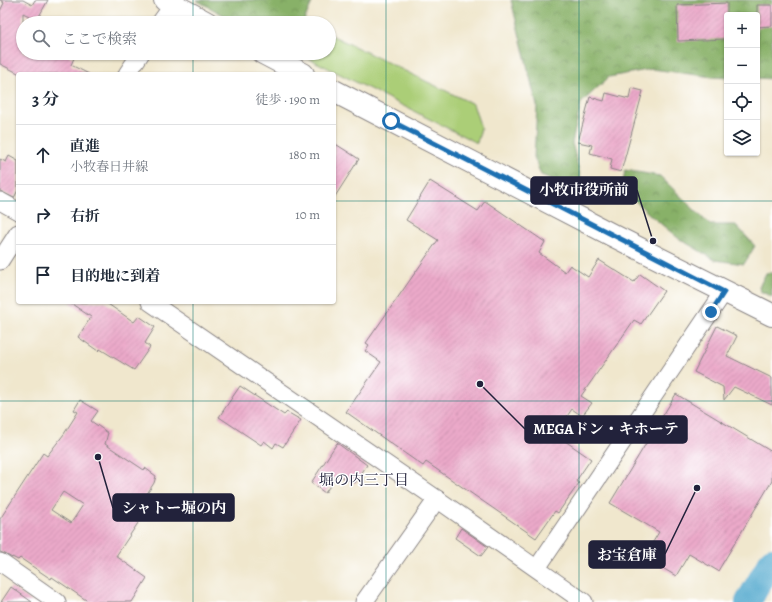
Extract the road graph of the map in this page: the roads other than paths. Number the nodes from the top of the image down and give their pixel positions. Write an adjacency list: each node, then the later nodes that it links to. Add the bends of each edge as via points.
1 (169, 2): 2 (street); 3 (main road)
2 (163, 16)
3 (194, 16)
4 (136, 60): 6 (street)
5 (276, 60): 7 (main road)
6 (128, 72)
7 (299, 72)
8 (336, 92): 13 (main road)
9 (0, 201): 10 (street)
10 (16, 210)
11 (16, 237): 12 (street)
12 (0, 261)
13 (724, 292): 15 (main road); 18 (street)
14 (153, 304): 16 (street)
15 (772, 315)
16 (437, 499): 18 (street); 20 (street)
17 (0, 562): 19 (street)
18 (536, 568): 21 (street)
19 (57, 602)
20 (364, 602)
21 (584, 602)

